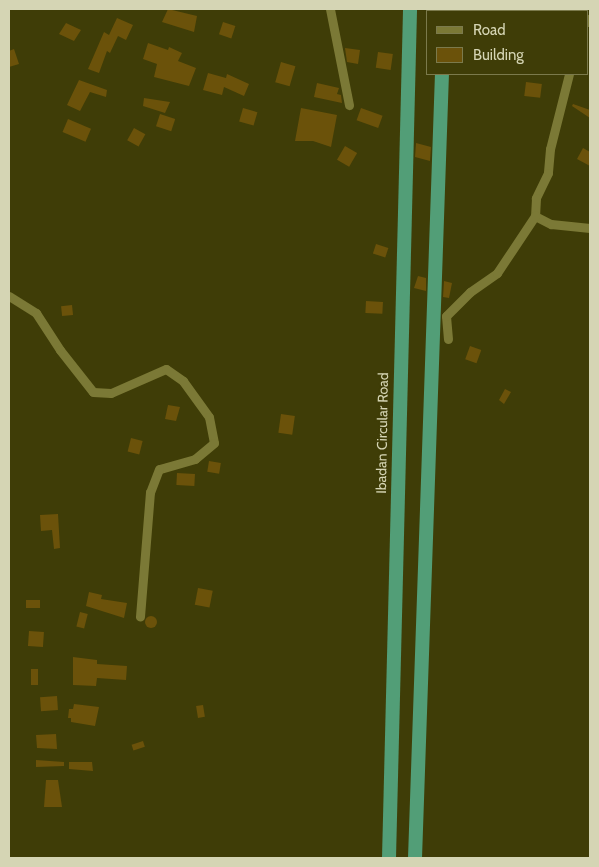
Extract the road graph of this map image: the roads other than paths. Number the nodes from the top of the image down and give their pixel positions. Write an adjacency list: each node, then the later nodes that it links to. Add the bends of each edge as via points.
1 (330, 9): 5 (street)
2 (410, 9): 11 (highway, Ibadan Circular Road)
3 (442, 75): 12 (highway)
4 (569, 75): 6 (street, via 550,149 548,173 536,198)
5 (349, 105)
6 (535, 216): 7 (street, via 551,224); 9 (street, via 496,273 470,292 446,316)
7 (590, 228)
8 (9, 296): 10 (street, via 36,313 93,392 111,393 166,369 184,381 209,417 214,443 195,459 159,469 150,492)
9 (448, 339)
10 (140, 617)
11 (389, 858)
12 (415, 858)

